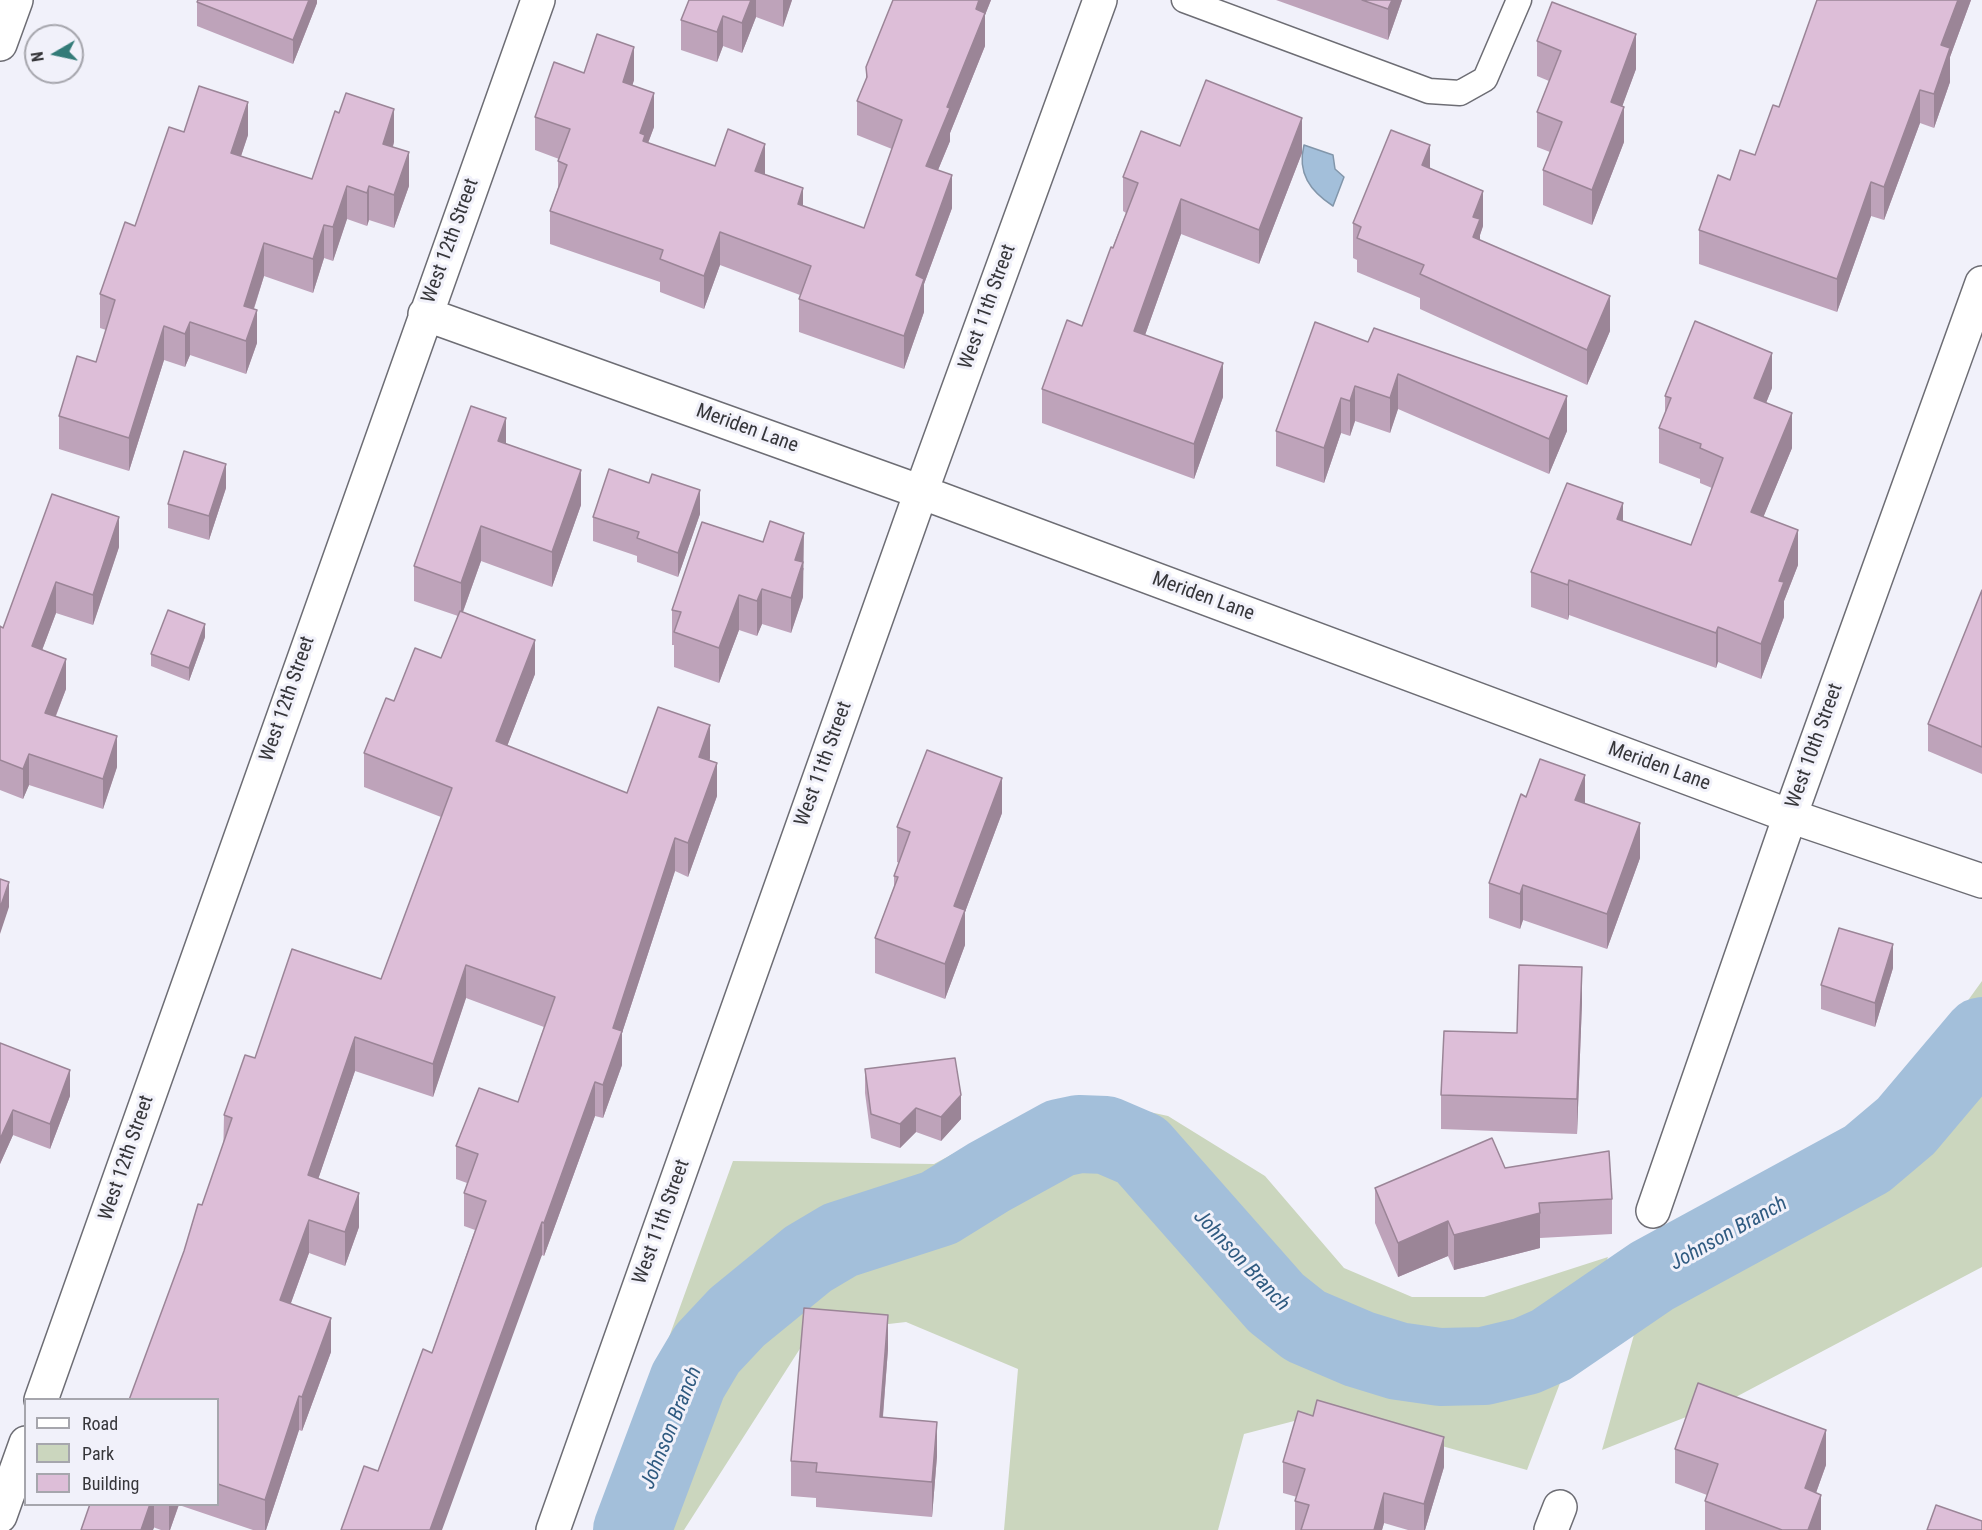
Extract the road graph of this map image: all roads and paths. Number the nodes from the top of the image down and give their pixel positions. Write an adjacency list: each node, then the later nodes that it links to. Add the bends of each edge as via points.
1 (16, 0): 6 (street)
2 (538, 0): 8 (street, West 12th Street)
3 (1100, 0): 9 (street, West 11th Street)
4 (1184, 0): 5 (lane, via 1429,92 1460,93 1485,79)
5 (1520, 0)
6 (0, 44)
7 (1982, 283): 10 (street, West 10th Street)
8 (425, 314): 9 (street, Meriden Lane); 13 (street, West 12th Street)
9 (921, 492): 10 (street, Meriden Lane); 16 (street, West 11th Street)
10 (1790, 816): 11 (street, Meriden Lane); 12 (street, West 10th Street)
11 (1982, 881)
12 (1653, 1211)
13 (42, 1398)
14 (24, 1449): 15 (street)
15 (0, 1516)
16 (553, 1530)

